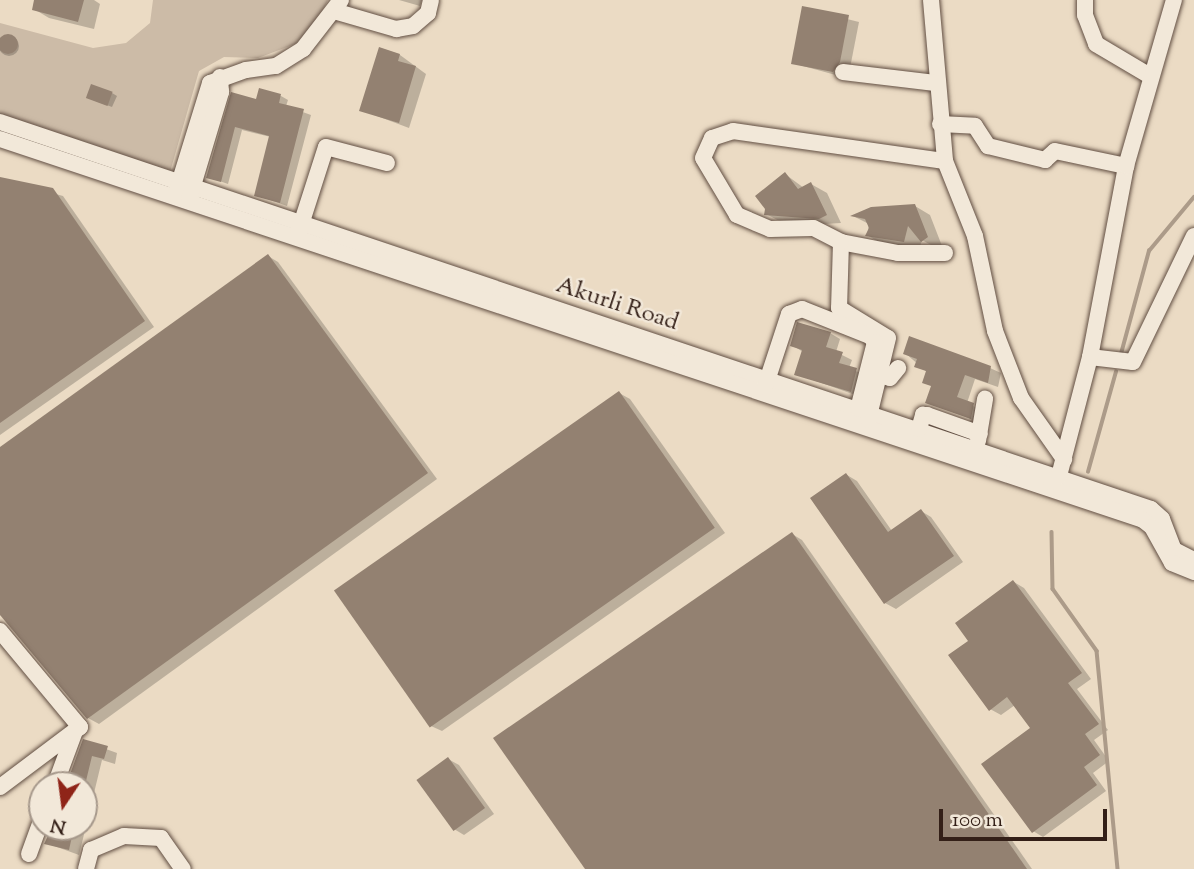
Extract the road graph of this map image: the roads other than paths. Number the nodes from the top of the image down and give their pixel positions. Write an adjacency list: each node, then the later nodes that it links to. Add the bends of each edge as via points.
1 (431, 0): 5 (street, via 428,13 413,26 396,29)
2 (931, 0): 8 (street)
3 (1085, 0): 7 (street, via 1085,15 1096,44)
4 (1174, 0): 7 (street)
5 (337, 5): 15 (street, via 303,49 276,66 220,76 209,86)
6 (842, 72): 8 (street)
7 (1150, 76): 14 (street)
8 (935, 83): 10 (street)
9 (0, 122): 11 (street, Akurli Road)
10 (940, 124): 12 (street); 14 (street, via 975,126 988,146 1045,160 1055,151)
11 (11, 137): 15 (street, Akurli Road)
12 (946, 161): 18 (street, via 733,131 712,138 703,158 737,215 770,229 814,228); 29 (street, via 975,236 995,331 1012,376 1043,434)
13 (387, 163): 16 (street, via 326,147)
14 (1126, 166): 22 (street)
15 (183, 194): 16 (street, Akurli Road)
16 (299, 232): 25 (street, Akurli Road)
17 (1194, 236): 22 (street, via 1133,362)
18 (841, 242): 19 (street, via 898,253); 20 (street, via 839,308 885,332)
19 (945, 253)
20 (887, 344): 21 (street); 24 (street)
21 (902, 349)
22 (1090, 357): 29 (street)
23 (898, 368): 24 (street, via 891,377)
24 (880, 375): 27 (street)
25 (765, 385): 27 (street, Akurli Road); 27 (street, via 789,314 802,309 875,342)
26 (985, 399): 28 (street)
27 (865, 415): 28 (street, Akurli Road); 28 (street, Akurli Road)
28 (980, 449): 30 (street, Akurli Road); 31 (street, Akurli Road)
29 (1064, 459): 30 (street)
30 (1063, 478): 31 (street); 32 (street, Akurli Road, via 1151,509 1162,519 1174,550)
31 (1048, 495): 33 (street, Akurli Road, via 1143,520 1152,527 1172,563)
32 (1194, 560)
33 (1194, 572)
34 (0, 631): 35 (street, via 80,727)
35 (75, 731): 36 (street); 37 (street)
36 (60, 771)
37 (0, 787)
38 (34, 841): 39 (street)
39 (29, 854)
40 (86, 869): 41 (street, via 91,850 124,836 161,838)
41 (183, 869)

